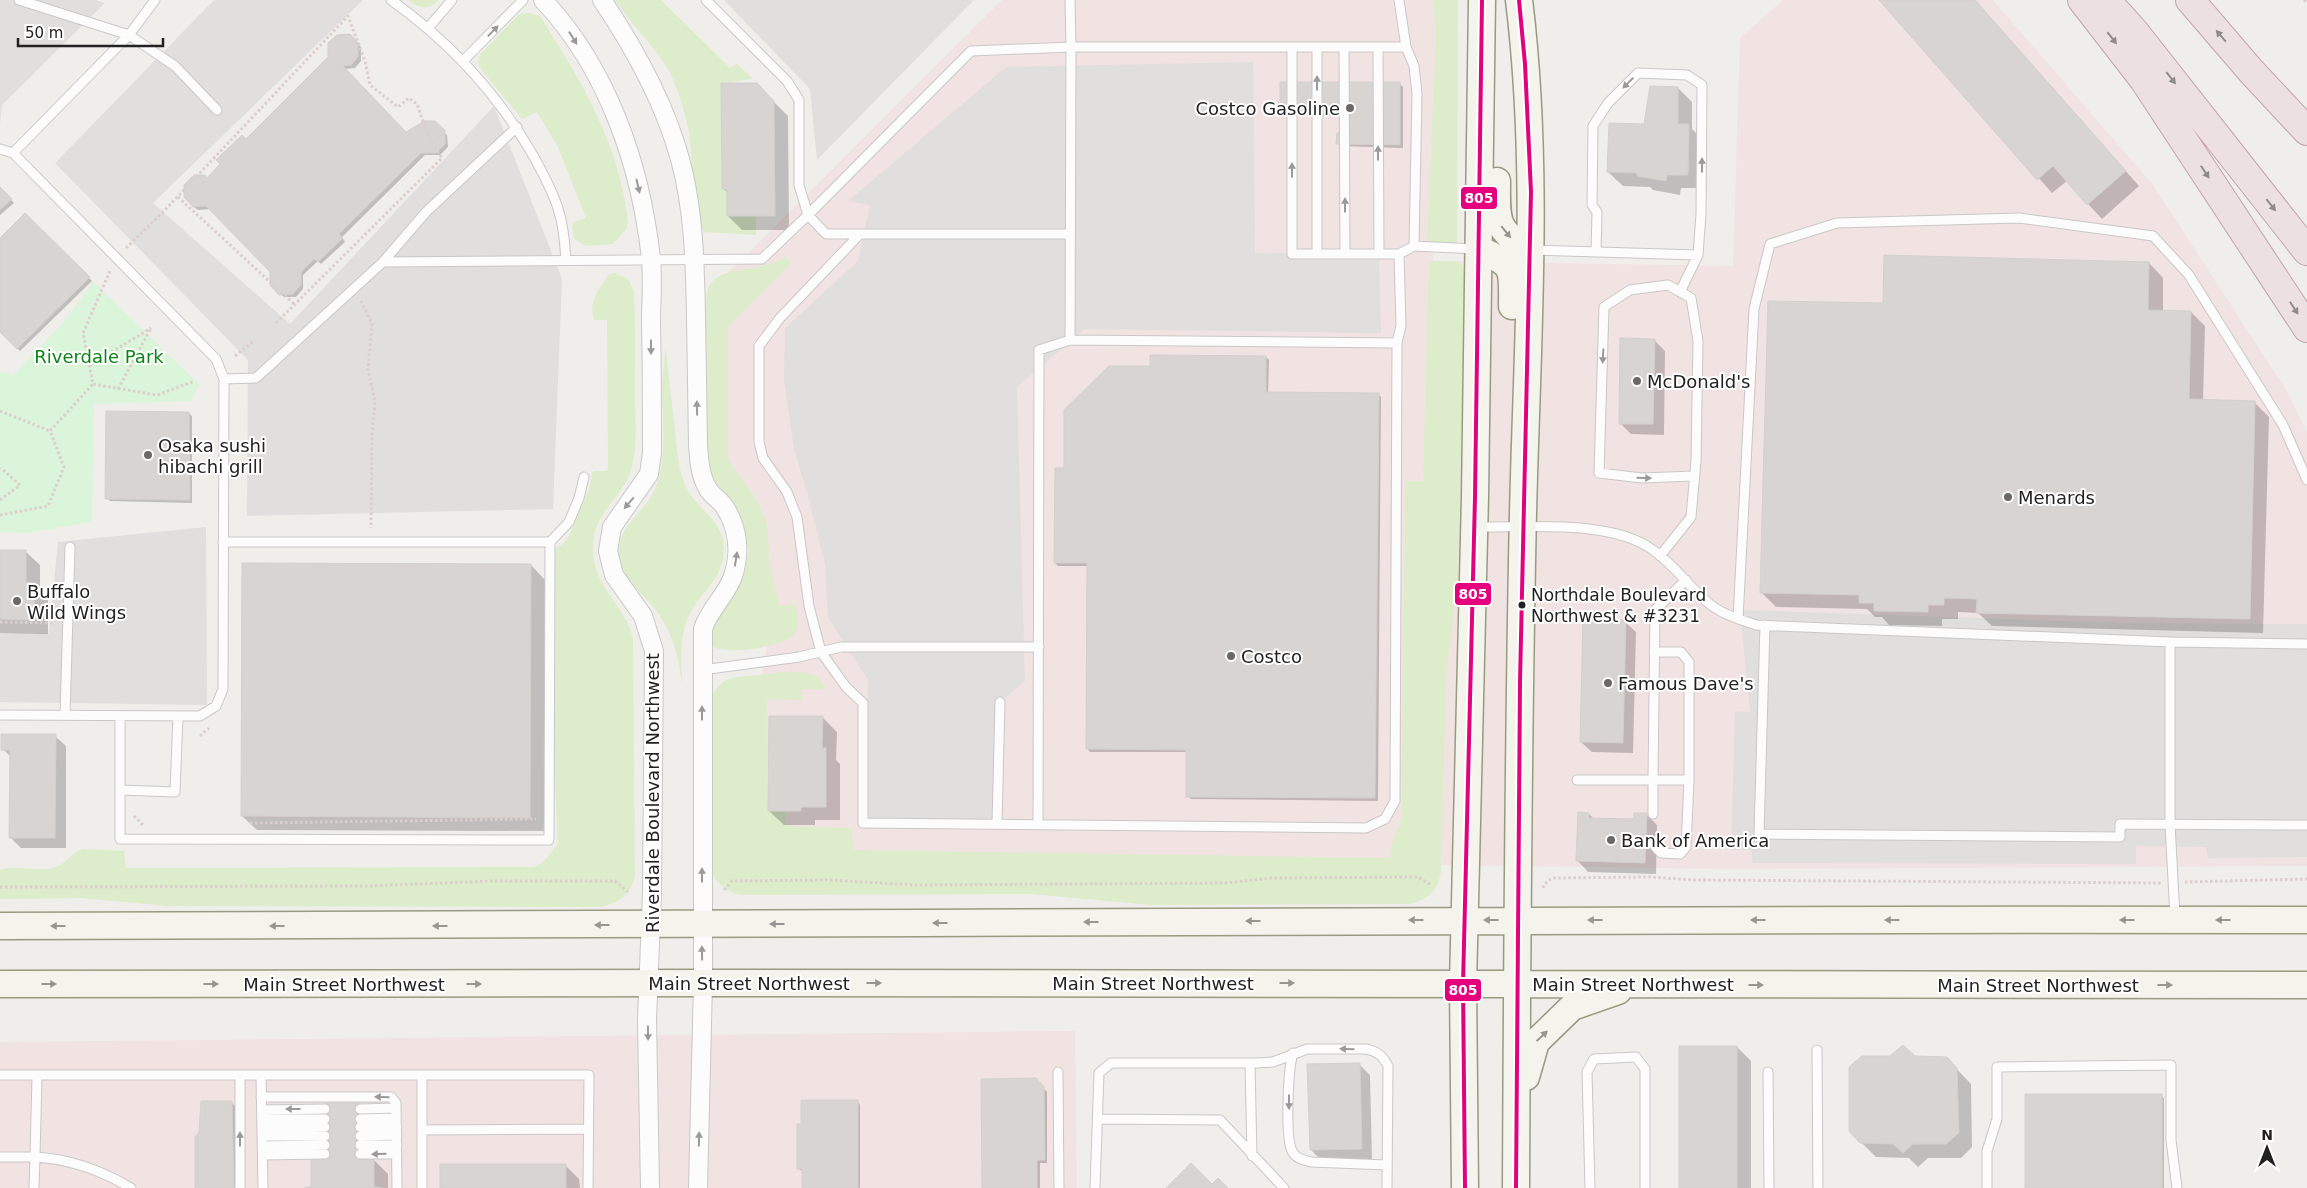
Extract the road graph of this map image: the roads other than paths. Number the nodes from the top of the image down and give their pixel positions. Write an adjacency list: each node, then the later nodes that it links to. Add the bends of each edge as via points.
1 (19, 0): 17 (lane)
2 (155, 0): 17 (lane)
3 (391, 0): 16 (lane)
4 (452, 0): 16 (lane)
5 (523, 0): 24 (lane, one-way to 5)
6 (543, 0): 46 (street, Riverdale Boulevard Northwest, one-way to 46, via 563,21 614,111 634,166)
7 (602, 0): 47 (street, via 628,39 657,94 677,150 690,205)
8 (706, 0): 33 (lane, via 787,81 799,100 799,185)
9 (1070, 0): 18 (lane)
10 (1399, 0): 23 (lane)
11 (1482, 0): 29 (main road)
12 (1519, 0): 38 (main road, via 1529,130)
13 (2082, 0): 51 (highway, one-way to 51, via 2144,80)
14 (2106, 0): 39 (highway, one-way to 39)
15 (2190, 0): 25 (highway, one-way to 15)
16 (428, 28): 24 (lane)
17 (129, 35): 26 (lane, via 175,66); 32 (lane)
18 (1070, 47): 19 (lane); 33 (lane, via 971,51); 35 (lane)
19 (1292, 47): 20 (lane); 41 (lane, one-way to 19, via 1292,254)
20 (1317, 47): 21 (lane); 41 (lane, one-way to 20)
21 (1344, 47): 22 (lane); 42 (lane, one-way to 21)
22 (1378, 47): 23 (lane); 43 (lane, one-way to 22)
23 (1406, 47): 36 (lane, via 1414,66 1417,94)
24 (463, 61): 27 (lane)
25 (2251, 71): 28 (highway); 30 (highway)
26 (217, 110)
27 (517, 126): 48 (lane, via 559,210); 49 (lane, via 426,212)
28 (2307, 131)
29 (1481, 139): 37 (main road); 38 (main road, one-way to 38, via 1495,156 1500,224 1505,234)
30 (2307, 143)
31 (0, 149): 32 (lane)
32 (13, 153): 54 (lane, via 216,359)
33 (808, 216): 34 (lane, via 826,234); 47 (lane, via 762,259)
34 (860, 234): 35 (lane); 71 (lane, via 780,318 759,346 763,458 788,492 797,517 809,606)
35 (1070, 234): 52 (lane)
36 (1414, 246): 37 (lane); 44 (lane)
37 (1479, 249): 55 (main road, via 1501,259 1512,274 1512,362 1514,373); 59 (main road)
38 (1529, 250): 40 (lane); 55 (main road)
39 (2307, 251)
40 (1596, 252): 45 (lane); 45 (lane, one-way to 40, via 1702,85 1687,75 1638,73 1608,103 1593,126 1592,205 1597,212)
41 (1317, 254): 42 (lane)
42 (1345, 254): 43 (lane)
43 (1379, 254): 44 (lane)
44 (1399, 254): 53 (lane, via 1401,326)
45 (1698, 255): 50 (lane)
46 (651, 260): 47 (lane); 48 (lane); 94 (street, Riverdale Boulevard Northwest, one-way to 94, via 652,453 649,474 612,527 608,551 614,576 643,616 654,651)
47 (695, 260): 73 (street, one-way to 47, via 703,629 707,617 733,578 738,553 736,528 724,506 709,490 701,471)
48 (566, 261): 49 (lane)
49 (383, 262): 54 (lane, via 256,378)
50 (1680, 292): 56 (lane, via 1690,298 1698,341); 56 (lane, one-way to 56, via 1668,285 1630,290 1604,307 1599,473 1642,478)
51 (2307, 328)
52 (1070, 340): 53 (lane); 70 (lane, via 1039,350)
53 (1397, 343): 85 (lane, via 1394,801 1385,819 1366,828)
54 (224, 378): 61 (lane)
55 (1526, 387): 60 (main road)
56 (1694, 476): 64 (lane, via 1692,518)
57 (584, 478): 62 (lane, via 569,522)
58 (2307, 480): 66 (lane, via 2284,425 2189,275 2153,236 2019,218 1837,223 1770,244 1754,309)
59 (1474, 528): 60 (lane); 89 (main road)
60 (1523, 528): 64 (lane, via 1600,530 1625,536); 90 (main road)
61 (224, 542): 62 (lane); 78 (lane, via 223,689 216,706 200,716)
62 (550, 542): 82 (lane, via 549,840 120,839)
63 (70, 547): 76 (lane)
64 (1660, 556): 65 (lane)
65 (1686, 580): 66 (lane, via 1711,605); 72 (lane, via 1654,610)
66 (1738, 619): 67 (lane)
67 (1765, 625): 68 (lane); 86 (lane, via 1759,834 2120,836 2120,824)
68 (2170, 642): 69 (lane); 86 (lane)
69 (2307, 644)
70 (1039, 647): 71 (lane, via 841,647); 85 (lane)
71 (820, 652): 73 (lane); 84 (lane, via 846,687 863,703 863,823)
72 (1654, 652): 80 (lane); 81 (lane, via 1681,652 1689,662)
73 (702, 670): 93 (street, one-way to 73)
74 (1000, 702): 84 (lane)
75 (0, 715): 76 (lane)
76 (65, 715): 77 (lane)
77 (120, 716): 78 (lane); 82 (lane)
78 (178, 716): 82 (lane, via 175,792)
79 (1577, 780): 80 (lane)
80 (1653, 780): 81 (lane); 83 (lane)
81 (1689, 780): 88 (lane, via 1686,848 1680,854 1661,853)
82 (120, 790)
83 (1653, 814)
84 (997, 824): 85 (lane)
85 (1038, 824)
86 (2170, 824): 87 (lane); 91 (lane)
87 (2307, 825)
88 (1653, 844)
89 (1465, 920): 90 (main road, one-way to 89); 93 (main road, one-way to 93); 99 (main road)
90 (1517, 920): 91 (main road, one-way to 90); 100 (main road)
91 (2176, 920): 92 (main road, one-way to 91)
92 (2307, 920)
93 (702, 924): 94 (main road); 96 (street, one-way to 93)
94 (651, 925): 95 (main road, one-way to 95); 98 (street, Riverdale Boulevard Northwest)
95 (0, 926)
96 (703, 982): 98 (main road, Main Street Northwest); 99 (main road, Main Street Northwest, one-way to 99); 138 (street, one-way to 96)
97 (0, 984): 98 (main road, Main Street Northwest, one-way to 98)
98 (650, 984): 137 (street, Riverdale Boulevard Northwest, one-way to 137, via 647,1019)
99 (1463, 984): 100 (main road, Main Street Northwest); 143 (main road)
100 (1517, 984): 101 (main road, Main Street Northwest); 117 (main road)
101 (1637, 984): 102 (main road, Main Street Northwest, one-way to 102); 117 (main road, one-way to 101, via 1536,1042 1572,1007)
102 (2307, 985)
103 (1817, 1050): 148 (lane)
104 (1293, 1054): 105 (lane, via 1273,1062); 129 (lane, one-way to 129, via 1289,1083 1292,1152 1300,1160 1311,1162); 129 (lane, one-way to 104, via 1388,1066 1384,1059 1375,1051 1366,1049 1307,1049)
105 (1250, 1064): 118 (lane, via 1111,1064 1098,1073); 126 (lane)
106 (1058, 1072): 139 (lane)
107 (1768, 1072): 147 (lane)
108 (0, 1075): 110 (lane)
109 (422, 1075): 112 (lane); 120 (lane, via 588,1075); 121 (lane)
110 (37, 1076): 111 (lane); 128 (lane)
111 (240, 1076): 112 (lane); 132 (lane, one-way to 111)
112 (261, 1076): 113 (lane)
113 (261, 1097): 114 (lane, one-way to 113, via 391,1097); 116 (lane)
114 (396, 1108): 115 (lane); 124 (lane)
115 (360, 1109)
116 (262, 1110): 119 (lane); 122 (lane, one-way to 116)
117 (1517, 1114): 144 (main road)
118 (1098, 1119): 126 (lane, via 1220,1120); 140 (lane)
119 (262, 1128): 122 (lane); 122 (lane); 125 (lane)
120 (588, 1129): 121 (lane); 136 (lane)
121 (422, 1130): 135 (lane)
122 (325, 1132): 125 (lane)
123 (360, 1136): 124 (lane, one-way to 123); 124 (lane); 124 (lane)
124 (397, 1136): 134 (lane)
125 (263, 1150): 133 (lane)
126 (1252, 1156): 141 (lane)
127 (0, 1157): 128 (lane)
128 (35, 1157): 130 (lane); 131 (lane, via 59,1158 108,1174)
129 (1388, 1165): 142 (lane)
130 (34, 1188)
131 (131, 1188)
132 (240, 1188)
133 (263, 1188)
134 (397, 1188)
135 (422, 1188)
136 (588, 1188)
137 (650, 1188)
138 (698, 1188)
139 (1059, 1188)
140 (1095, 1188)
141 (1284, 1188)
142 (1388, 1188)
143 (1465, 1188)
144 (1516, 1188)
145 (1590, 1188): 146 (lane, via 1587,1072 1594,1059 1636,1057 1645,1069)
146 (1645, 1188)
147 (1769, 1188)
148 (1818, 1188)
149 (1987, 1188): 150 (lane, via 1987,1151 1997,1119 1997,1067 2171,1065 2171,1140)
150 (2177, 1188)

